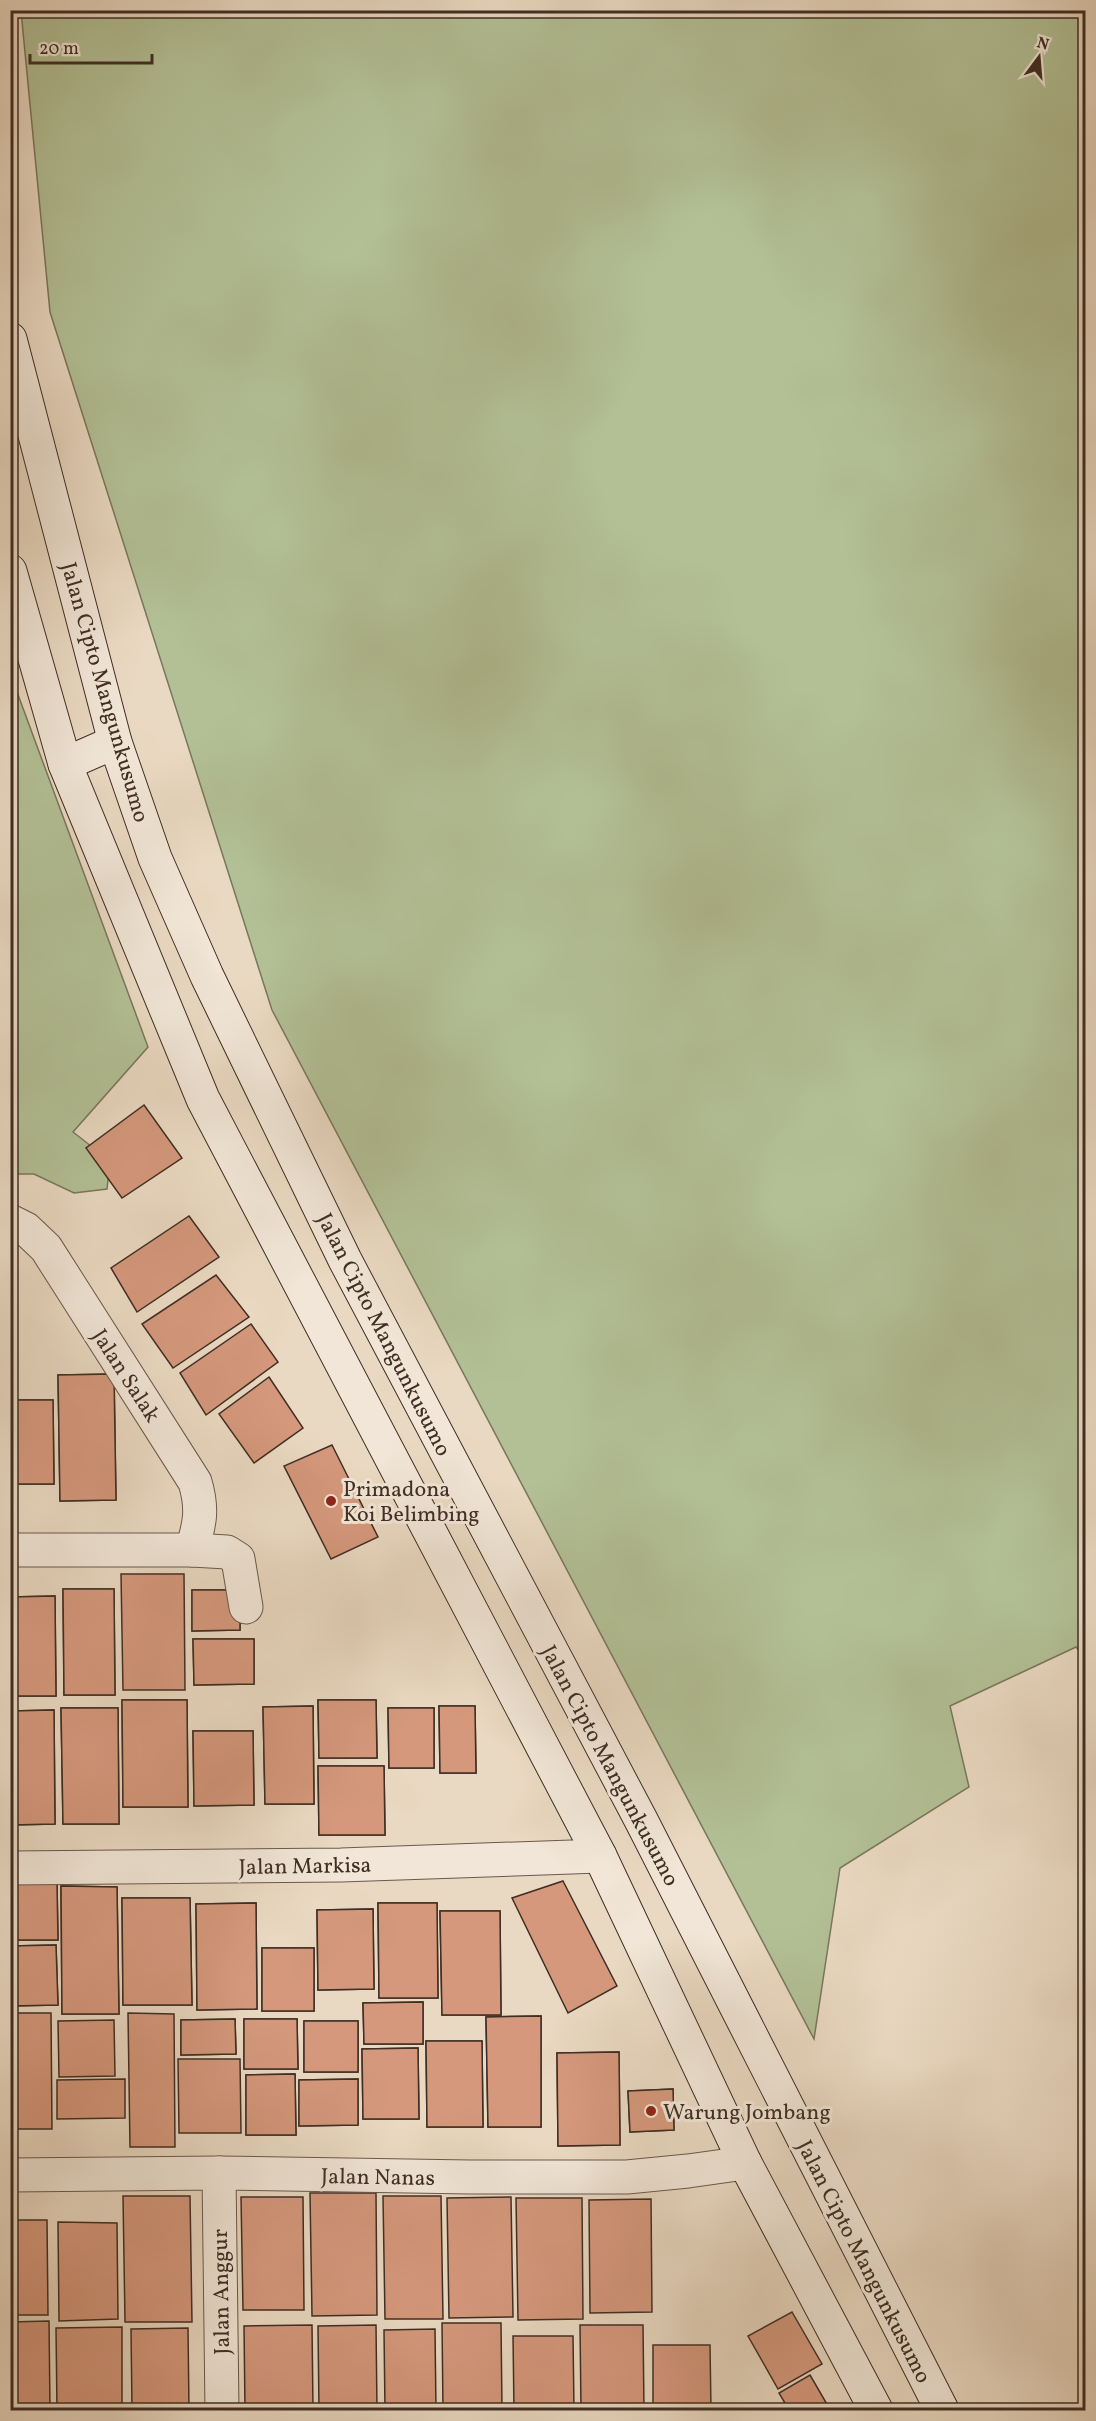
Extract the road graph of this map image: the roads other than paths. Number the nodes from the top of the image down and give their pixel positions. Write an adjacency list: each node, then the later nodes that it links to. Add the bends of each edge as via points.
1 (10, 339): 3 (street, Jalan Cipto Mangunkusumo)
2 (10, 571): 4 (street)
3 (115, 742): 4 (street); 16 (street, Jalan Cipto Mangunkusumo, via 155,858 207,976 345,1260 641,1820)
4 (65, 764): 9 (street, via 203,1099)
5 (10, 1221): 7 (street, Jalan Salak, via 26,1229 46,1248 195,1482 201,1502 200,1525)
6 (10, 1550): 7 (street)
7 (192, 1550): 8 (street, via 227,1552 238,1559)
8 (246, 1607)
9 (600, 1856): 10 (street, Jalan Markisa, via 341,1866); 11 (street)
10 (10, 1868)
11 (745, 2163): 12 (street, Jalan Nanas, via 627,2177); 15 (street)
12 (219, 2173): 13 (street, Jalan Nanas); 14 (street, Jalan Anggur)
13 (10, 2175)
14 (222, 2410)
15 (876, 2410)
16 (942, 2410)

